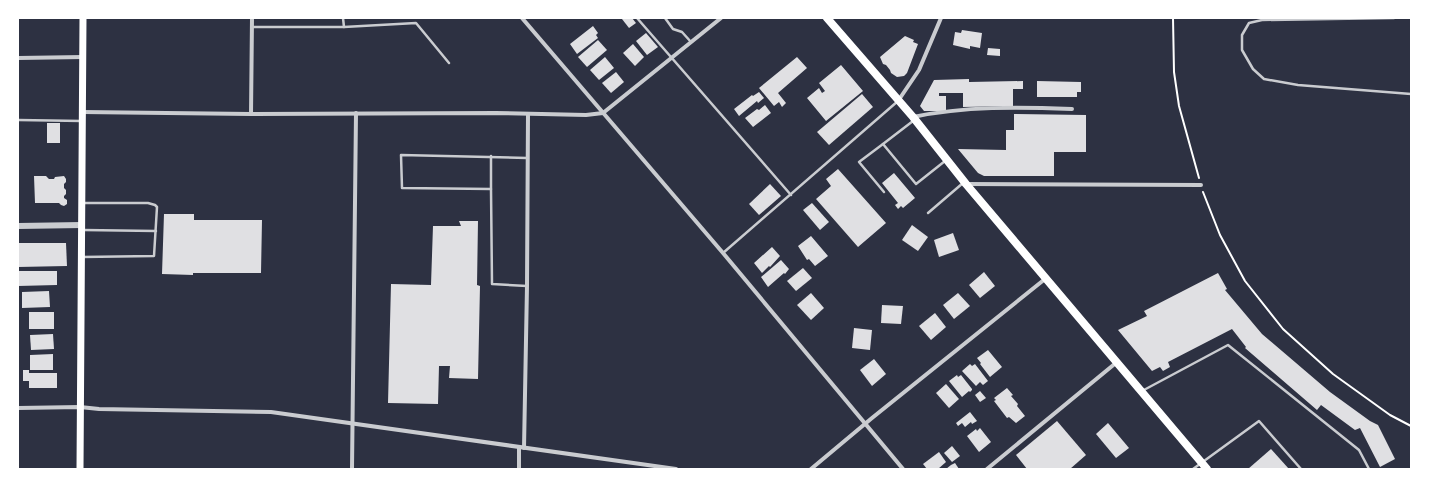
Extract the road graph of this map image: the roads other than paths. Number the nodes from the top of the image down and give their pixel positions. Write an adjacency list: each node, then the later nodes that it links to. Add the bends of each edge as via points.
1 (83, 18): 14 (main road)
2 (252, 18): 11 (street)
3 (343, 18): 12 (lane)
4 (522, 18): 23 (street)
5 (637, 18): 16 (lane)
6 (665, 18): 13 (lane, via 673,29 682,32)
7 (721, 18): 13 (street)
8 (827, 18): 19 (main road)
9 (941, 18): 19 (street, via 919,70)
10 (1394, 18): 18 (lane, via 1262,20 1249,23 1242,35 1242,50 1253,69 1264,79 1298,85)
11 (252, 27): 12 (lane); 24 (street)
12 (344, 27): 17 (lane, via 416,23)
13 (691, 42): 16 (street)
14 (83, 57): 15 (street); 21 (main road)
15 (18, 58)
16 (671, 59): 23 (street); 37 (lane)
17 (449, 63)
18 (1411, 94)
19 (898, 101): 26 (main road); 37 (lane)
20 (1072, 109): 26 (street, via 1019,107 935,113)
21 (82, 112): 24 (street); 28 (main road)
22 (356, 113): 24 (street); 25 (street); 51 (street)
23 (603, 113): 25 (street); 43 (street)
24 (251, 114)
25 (528, 114): 31 (street)
26 (914, 118): 29 (lane); 32 (main road)
27 (18, 120): 28 (lane)
28 (82, 121): 38 (main road)
29 (883, 144): 32 (lane, via 916,184); 36 (lane, via 860,162)
30 (491, 156): 31 (lane); 35 (lane); 35 (lane, via 401,155 402,188)
31 (527, 158): 46 (street)
32 (947, 160): 33 (main road)
33 (965, 183): 34 (street); 39 (lane, via 952,190); 45 (main road)
34 (1201, 185)
35 (491, 189): 46 (lane, via 492,284)
36 (884, 192)
37 (791, 195): 43 (lane)
38 (82, 203): 41 (main road); 42 (lane, via 155,205)
39 (928, 212)
40 (18, 226): 41 (street)
41 (82, 227): 42 (lane); 44 (main road)
42 (156, 231): 44 (lane, via 156,253 153,257)
43 (724, 253): 52 (street)
44 (81, 257): 49 (main road)
45 (1045, 279): 47 (main road); 52 (street)
46 (527, 286): 54 (street)
47 (1117, 362): 48 (main road); 64 (street)
48 (1142, 392): 55 (main road); 68 (lane, via 1228,345 1359,450)
49 (80, 407): 50 (street); 51 (street, via 271,412); 57 (main road)
50 (18, 408)
51 (352, 423): 53 (street); 58 (street)
52 (865, 423): 62 (street); 63 (street)
53 (519, 447): 54 (street); 59 (street)
54 (524, 448): 56 (street)
55 (1202, 462): 65 (lane); 66 (main road); 67 (lane, via 1259,421)
56 (639, 464): 60 (street); 61 (street)
57 (80, 469)
58 (352, 469)
59 (518, 469)
60 (643, 469)
61 (676, 469)
62 (811, 469)
63 (903, 469)
64 (987, 469)
65 (1193, 469)
66 (1208, 469)
67 (1300, 469)
68 (1369, 469)

